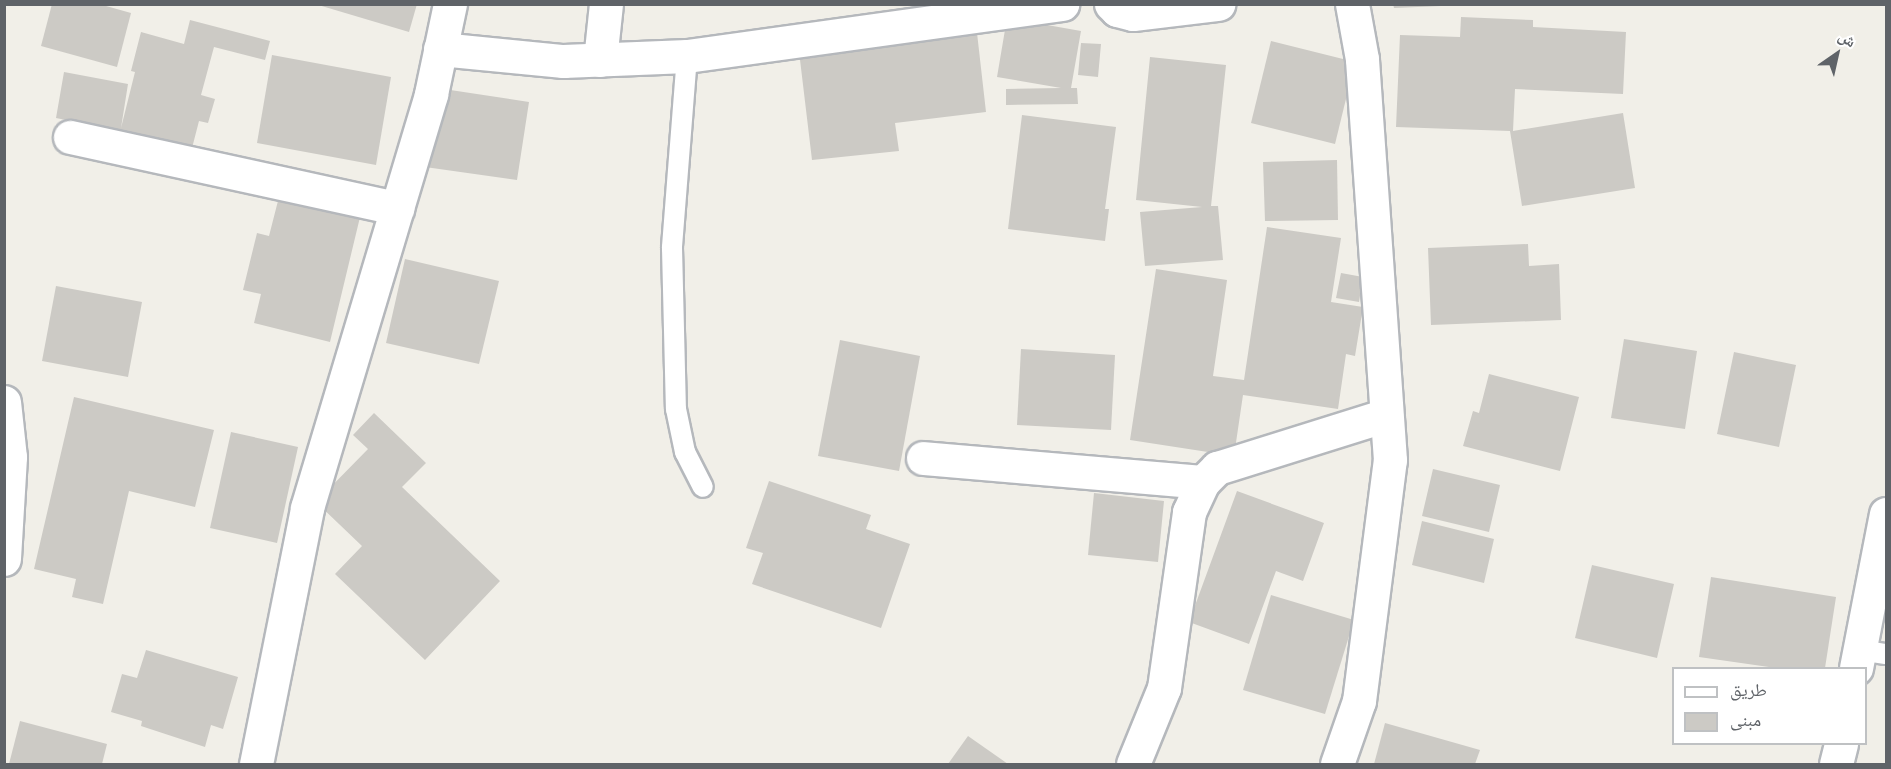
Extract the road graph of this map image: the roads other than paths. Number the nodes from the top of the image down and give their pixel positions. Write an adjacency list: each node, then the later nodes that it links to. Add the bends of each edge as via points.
1 (450, 4): 7 (street)
2 (606, 4): 9 (street)
3 (1062, 4): 8 (street)
4 (1111, 4): 5 (street, via 1133,14)
5 (1218, 4)
6 (1352, 4): 13 (street, via 1362,59)
7 (440, 49): 9 (street, via 562,61); 11 (street, via 431,94)
8 (687, 56): 9 (street); 16 (lane, via 672,248 676,409 685,452)
9 (600, 60)
10 (70, 137): 11 (street)
11 (397, 208): 21 (street, via 307,508)
12 (4, 402): 18 (street, via 10,457)
13 (1386, 415): 15 (street, via 1216,468); 23 (street, via 1390,460 1359,701)
14 (924, 458): 15 (street)
15 (1203, 482): 22 (street, via 1189,512 1164,688)
16 (703, 487)
17 (1887, 514): 19 (street)
18 (4, 559)
19 (1867, 658)
20 (1841, 745): 24 (street)
21 (256, 765)
22 (1133, 765)
23 (1337, 765)
24 (1836, 765)

